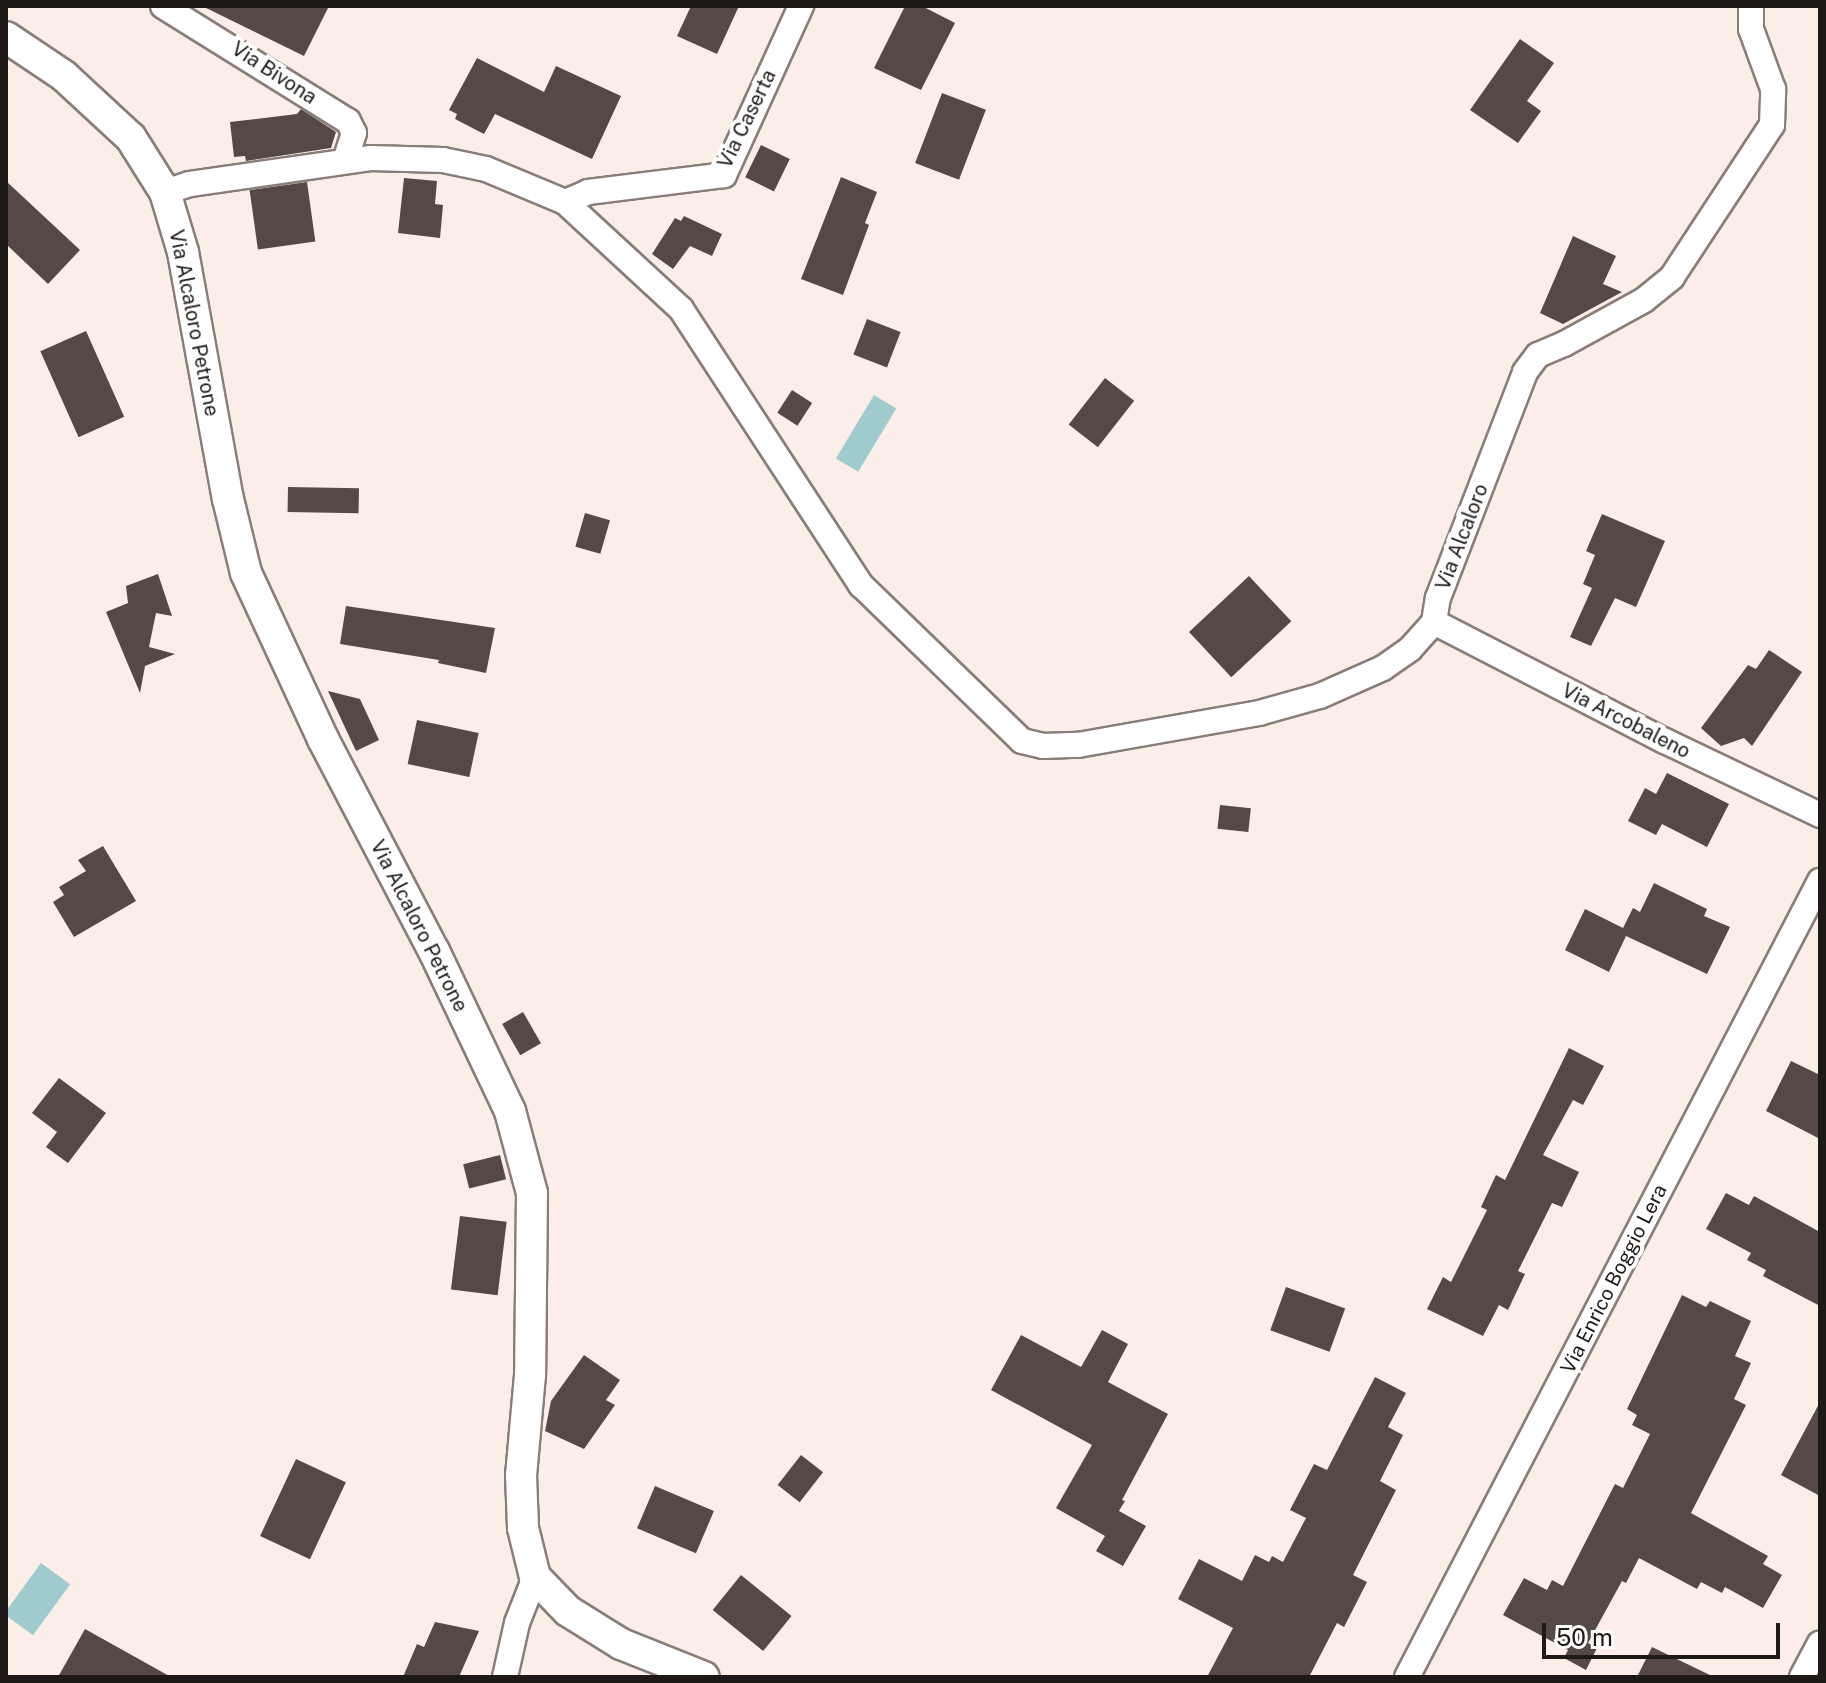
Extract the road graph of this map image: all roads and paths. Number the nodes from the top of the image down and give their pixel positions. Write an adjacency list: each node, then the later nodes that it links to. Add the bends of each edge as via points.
1 (163, 6): 5 (street, Via Bivona, via 348,121 354,133)
2 (801, 6): 7 (street, Via Caserta, via 724,175 588,192)
3 (1751, 6): 8 (street, Via Alcaloro, via 1751,29 1773,89 1772,125 1672,277 1644,300 1538,355 1525,372 1438,598)
4 (6, 37): 6 (street, Via Alcaloro Petrone, via 64,76 131,138)
5 (345, 160): 6 (street); 7 (street, via 443,160 486,169)
6 (165, 192): 11 (street, Via Alcaloro Petrone, via 183,252 246,573 323,739 510,1111 532,1193 530,1375 521,1475 523,1528)
7 (565, 202): 8 (street, Via Alcaloro, via 681,309 861,585 1022,741 1078,745 1259,713 1320,696 1383,668)
8 (1434, 622): 9 (street, Via Arcobaleno)
9 (1820, 815)
10 (1820, 881): 15 (street, Via Enrico Boggio Lera)
11 (535, 1577): 13 (street, via 517,1623); 14 (street, via 568,1611 621,1644)
12 (1820, 1643): 16 (street)
13 (505, 1677)
14 (704, 1677)
15 (1407, 1677)
16 (1802, 1677)

